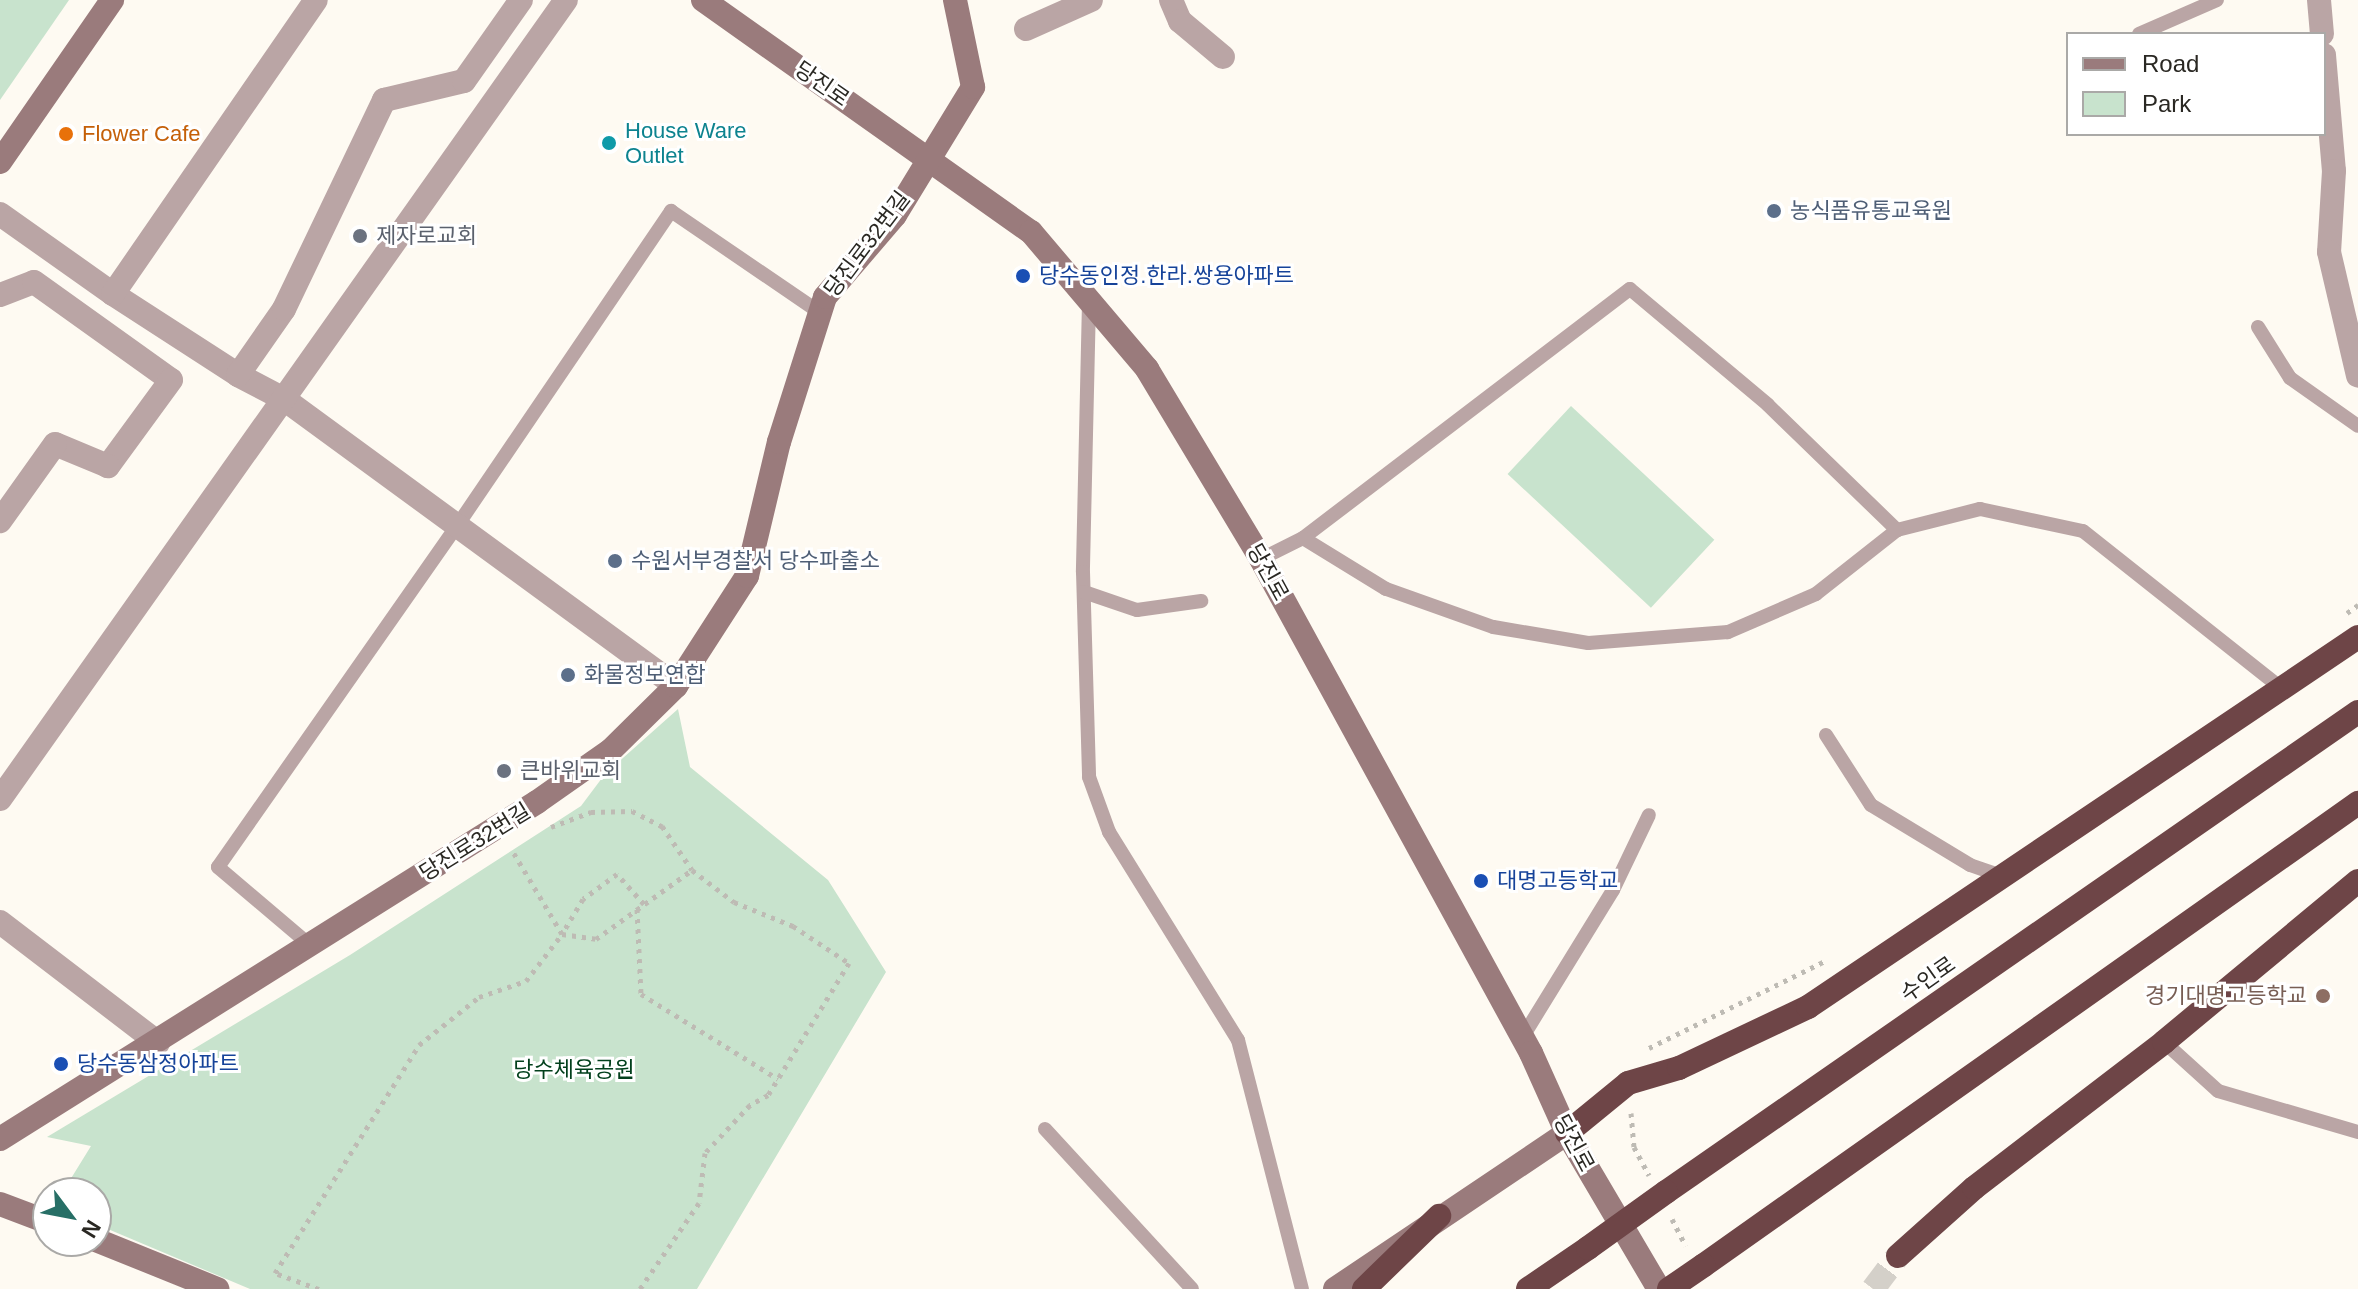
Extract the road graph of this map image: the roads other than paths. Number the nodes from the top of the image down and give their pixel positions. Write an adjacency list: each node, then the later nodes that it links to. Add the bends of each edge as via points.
1 (112, 0): 17 (street)
2 (316, 0): 19 (street)
3 (521, 0): 24 (street, via 464,81 384,100 284,309)
4 (566, 0): 26 (street)
5 (703, 0): 16 (street, 당진로)
6 (955, 0): 16 (street, 당진로32번길, via 973,87)
7 (1091, 0): 11 (street)
8 (1171, 0): 14 (street, via 1180,21)
9 (2217, 0): 12 (lane)
10 (2319, 0): 13 (street)
11 (1026, 29)
12 (2144, 32)
13 (2322, 32)
14 (1223, 57)
15 (2326, 78): 25 (street, via 2334,171 2329,252)
16 (927, 159): 21 (street, 당진로, via 1031,232); 22 (street, 당진로32번길, via 895,215 825,297)
17 (0, 162)
18 (0, 214): 19 (street)
19 (113, 294): 24 (street)
20 (0, 295): 28 (street, via 34,282 171,380 108,466 55,444)
21 (1089, 301): 32 (street, 당진로, via 1147,369); 33 (lane)
22 (819, 312): 29 (lane, via 671,211); 36 (street, 당진로32번길, via 779,442 747,576)
23 (2258, 327): 27 (lane, via 2290,378)
24 (238, 375): 26 (street)
25 (2358, 376)
26 (284, 399): 29 (street); 40 (street)
27 (2358, 426)
28 (0, 521)
29 (457, 526): 36 (street); 46 (lane, via 218,867)
30 (1897, 530): 31 (lane, via 1816,594 1728,632 1588,643 1493,627 1386,589); 31 (lane, via 1768,405 1630,289); 37 (lane, via 1980,509 2083,531)
31 (1303, 538): 32 (lane)
32 (1261, 559): 47 (street, 당진로)
33 (1084, 592): 34 (lane, via 1137,610); 61 (lane, via 1089,777 1109,832 1238,1040)
34 (1201, 601)
35 (2358, 637): 37 (highway)
36 (676, 686): 46 (street, 당진로32번길, via 611,750)
37 (2282, 689): 43 (highway)
38 (2358, 712): 64 (highway, 수인로, bridge)
39 (1826, 735): 43 (lane, via 1871,805 1970,865)
40 (0, 799)
41 (2358, 803): 66 (highway, bridge)
42 (1649, 815): 47 (lane, via 1613,890)
43 (2002, 876): 52 (highway, via 1808,1007 1679,1068 1628,1083)
44 (2358, 881): 48 (highway)
45 (0, 922): 49 (street)
46 (311, 946): 49 (street, 당진로32번길)
47 (1522, 1038): 52 (street, 당진로)
48 (2164, 1042): 51 (lane, via 2218,1091); 58 (highway, via 1974,1188)
49 (158, 1043): 53 (street, 당진로32번길)
50 (1045, 1129): 60 (lane)
51 (2358, 1132)
52 (1567, 1133): 56 (street); 65 (street, 당진로)
53 (0, 1139)
54 (0, 1204): 55 (street)
55 (32, 1216)
56 (1439, 1216): 62 (street); 63 (highway)
57 (112, 1246): 59 (street)
58 (1898, 1256)
59 (217, 1289)
60 (1192, 1289)
61 (1302, 1289)
62 (1335, 1289)
63 (1364, 1289)
64 (1528, 1289)
65 (1659, 1289)
66 (1669, 1289)

